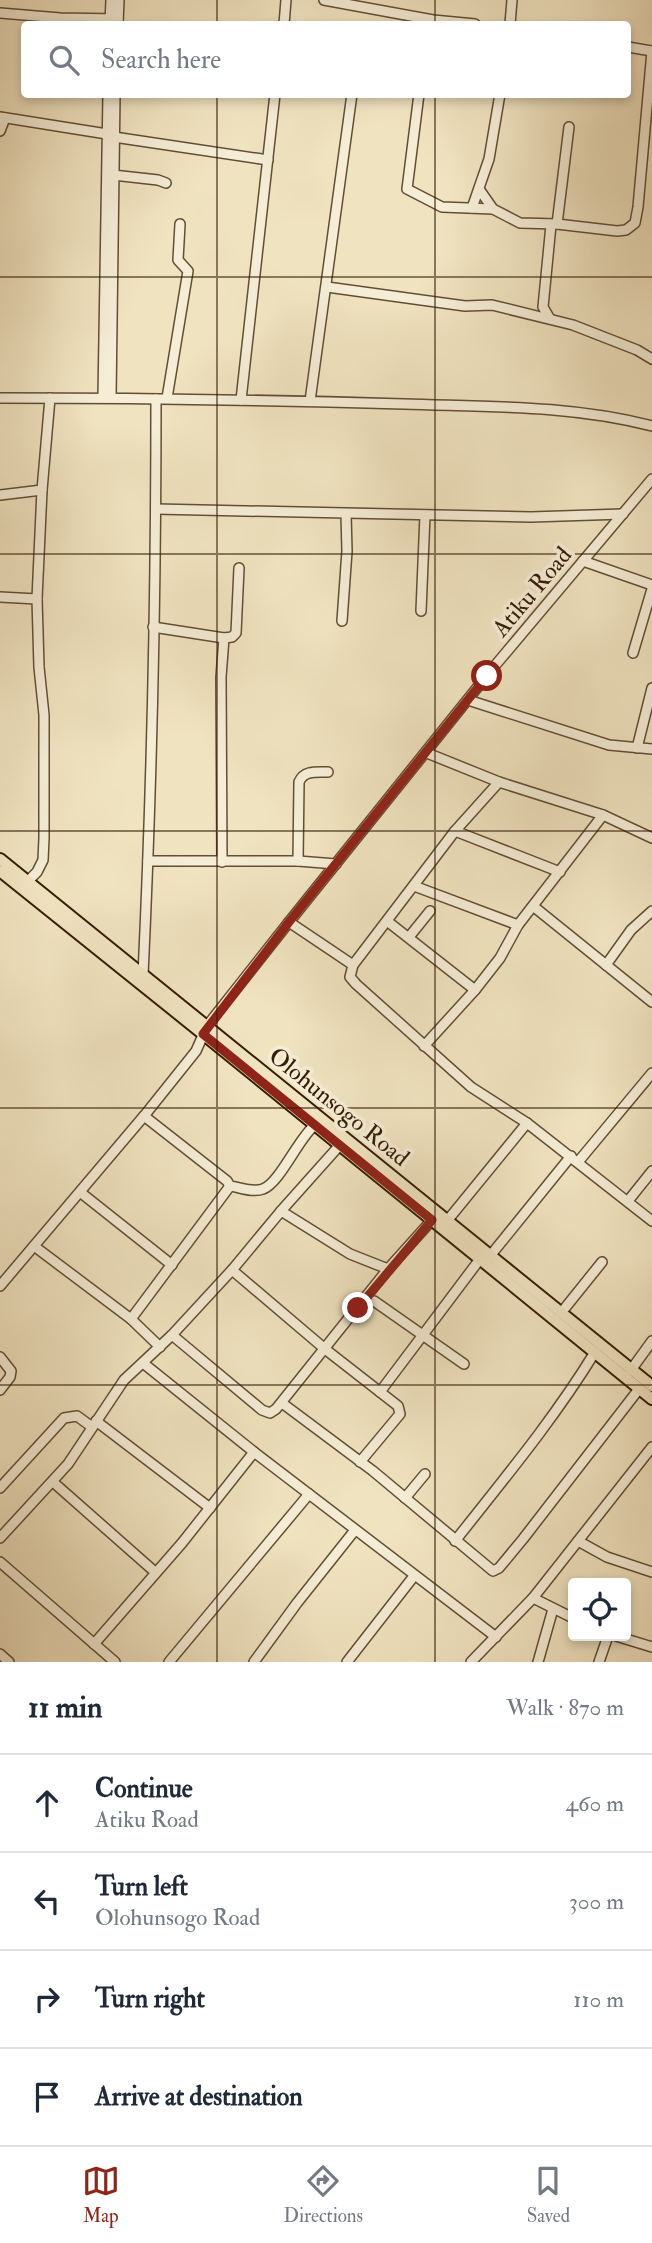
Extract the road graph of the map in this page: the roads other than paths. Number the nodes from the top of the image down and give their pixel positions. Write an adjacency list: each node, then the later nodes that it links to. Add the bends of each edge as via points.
1 (111, 0): 8 (street)
2 (119, 0): 9 (street)
3 (324, 0): 11 (street)
4 (512, 0): 12 (street)
5 (288, 1): 10 (street)
6 (0, 13): 7 (street)
7 (100, 21)
8 (114, 21)
9 (114, 21)
10 (285, 21)
11 (428, 21)
12 (510, 21)
13 (631, 48): 14 (street)
14 (652, 51): 32 (street, via 635,223 617,231)
15 (108, 98): 24 (street)
16 (115, 98): 24 (street)
17 (275, 98): 25 (street)
18 (351, 98): 33 (street)
19 (418, 98): 29 (street, via 407,189 442,207)
20 (499, 98): 28 (street)
21 (2, 118): 23 (street); 24 (street)
22 (569, 127): 32 (street)
23 (0, 131)
24 (110, 135): 25 (street); 26 (street); 38 (street)
25 (268, 160): 43 (street)
26 (113, 175): 27 (street); 38 (street)
27 (166, 183)
28 (480, 189): 29 (street); 30 (street)
29 (472, 208): 30 (street)
30 (493, 209): 32 (street, via 520,223)
31 (180, 224): 42 (street, via 178,260 188,271)
32 (554, 224): 34 (street)
33 (327, 287): 35 (street, via 465,306 492,305); 44 (street)
34 (544, 307): 35 (street); 36 (street)
35 (531, 316): 36 (street)
36 (550, 319): 37 (street)
37 (652, 359)
38 (107, 397): 40 (street); 41 (street)
39 (0, 398): 40 (street)
40 (51, 398): 47 (street)
41 (156, 398): 42 (street); 49 (street)
42 (166, 398): 43 (street)
43 (241, 400): 44 (street)
44 (310, 401): 45 (street, via 496,406 622,418)
45 (652, 426)
46 (652, 479): 51 (street, Atiku Road)
47 (42, 490): 48 (street); 57 (street)
48 (0, 495)
49 (156, 509): 50 (street); 60 (street)
50 (346, 514): 52 (street); 59 (street)
51 (622, 514): 52 (street); 53 (street, Atiku Road)
52 (425, 515): 58 (street)
53 (583, 561): 55 (street); 64 (street, Atiku Road)
54 (239, 568): 61 (street, via 236,633)
55 (652, 587): 62 (street)
56 (0, 597): 57 (street)
57 (37, 599): 80 (street, via 44,715 44,838 43,860)
58 (421, 611)
59 (342, 621)
60 (153, 628): 61 (street); 74 (street)
61 (224, 638): 76 (street)
62 (633, 653)
63 (652, 688): 65 (street)
64 (468, 700): 65 (street, via 609,745); 67 (street, Atiku Road)
65 (637, 747): 66 (street)
66 (652, 749)
67 (427, 752): 69 (street); 77 (street, Atiku Road)
68 (328, 772): 75 (street, via 301,776)
69 (499, 782): 70 (street); 71 (street)
70 (603, 815): 72 (street); 79 (street)
71 (455, 831): 79 (street); 81 (street)
72 (652, 838)
73 (0, 859): 80 (main road, Olohunsogo Road)
74 (148, 860): 76 (street); 91 (street)
75 (298, 860): 76 (street); 77 (street)
76 (222, 862)
77 (336, 864): 86 (street, Atiku Road)
78 (0, 871): 94 (main road, Olohunsogo Road)
79 (560, 872): 82 (street)
80 (28, 881): 91 (main road, Olohunsogo Road)
81 (414, 886): 85 (street); 87 (street)
82 (533, 906): 87 (street); 90 (street)
83 (430, 911): 88 (street)
84 (652, 911): 90 (street, via 631,930)
85 (387, 921): 88 (street); 89 (street)
86 (289, 922): 89 (street); 94 (street, Atiku Road)
87 (518, 925): 92 (street)
88 (409, 937): 92 (street)
89 (353, 965): 95 (street, via 350,977 356,984)
90 (606, 965): 93 (street)
91 (143, 975): 94 (main road, Olohunsogo Road)
92 (475, 990): 95 (street)
93 (652, 1002)
94 (205, 1030): 97 (street, Atiku Road, via 195,1051); 99 (main road, Olohunsogo Road); 108 (main road, Olohunsogo Road)
95 (424, 1046): 98 (street, via 471,1087)
96 (652, 1073): 101 (street)
97 (144, 1116): 103 (street); 104 (street, Atiku Road)
98 (527, 1123): 101 (street); 108 (street)
99 (315, 1125): 100 (main road, Olohunsogo Road); 103 (street, via 269,1185 256,1190)
100 (340, 1146): 106 (street); 107 (main road, Olohunsogo Road)
101 (574, 1159): 105 (street); 111 (street)
102 (652, 1171): 105 (street)
103 (230, 1186): 113 (street)
104 (80, 1192): 110 (street, Atiku Road); 113 (street)
105 (628, 1201): 109 (street)
106 (281, 1211): 115 (street, via 350,1254); 116 (street)
107 (432, 1220): 111 (main road, Olohunsogo Road); 115 (street)
108 (447, 1221): 111 (main road, Olohunsogo Road)
109 (652, 1221)
110 (34, 1246): 117 (street, Atiku Road); 121 (street)
111 (485, 1258): 120 (main road, Olohunsogo Road); 123 (street); 127 (main road, Olohunsogo Road)
112 (602, 1262): 120 (street)
113 (172, 1265): 121 (street)
114 (0, 1268): 117 (street)
115 (388, 1269): 126 (street)
116 (232, 1270): 122 (street); 126 (street)
117 (10, 1275): 118 (street, Atiku Road)
118 (0, 1286)
119 (374, 1301): 123 (street)
120 (561, 1313): 131 (main road, Olohunsogo Road)
121 (131, 1319): 125 (street)
122 (172, 1335): 125 (street); 137 (street, via 262,1410 270,1413)
123 (423, 1335): 130 (street); 135 (street)
124 (652, 1341): 131 (street)
125 (159, 1347): 129 (street)
126 (325, 1349): 135 (street); 137 (street)
127 (595, 1352): 133 (main road, Olohunsogo Road); 150 (street, via 539,1434)
128 (0, 1357): 134 (street, via 11,1371)
129 (143, 1363): 138 (street, via 124,1380); 140 (street)
130 (464, 1364)
131 (631, 1370): 132 (main road, Olohunsogo Road)
132 (652, 1386)
133 (639, 1389): 136 (main road, Olohunsogo Road); 150 (street, via 499,1568 494,1571)
134 (0, 1390)
135 (380, 1392): 141 (street, via 398,1406 400,1414)
136 (652, 1399)
137 (282, 1402): 141 (street)
138 (94, 1424): 143 (street); 144 (street, via 77,1416 64,1418); 147 (street)
139 (652, 1447): 151 (street)
140 (254, 1452): 145 (street); 147 (street)
141 (360, 1462): 146 (street)
142 (425, 1474): 146 (street)
143 (53, 1482): 149 (street); 153 (street)
144 (0, 1488)
145 (309, 1494): 148 (street); 167 (street)
146 (405, 1498): 150 (street)
147 (209, 1508): 153 (street)
148 (355, 1530): 155 (street); 168 (street)
149 (0, 1538)
150 (455, 1541)
151 (578, 1541): 154 (street, via 607,1557); 156 (street)
152 (0, 1562): 162 (street)
153 (155, 1572): 162 (street)
154 (652, 1572)
155 (414, 1576): 159 (street); 169 (street)
156 (533, 1598): 157 (street); 159 (street)
157 (553, 1609): 158 (street); 171 (street)
158 (568, 1616)
159 (496, 1637): 170 (street)
160 (606, 1641): 172 (street)
161 (631, 1641): 163 (street)
162 (94, 1644): 166 (street)
163 (652, 1647)
164 (0, 1654): 165 (street)
165 (9, 1662)
166 (115, 1662)
167 (169, 1662)
168 (254, 1662)
169 (346, 1662)
170 (471, 1662)
171 (538, 1662)
172 (599, 1662)

